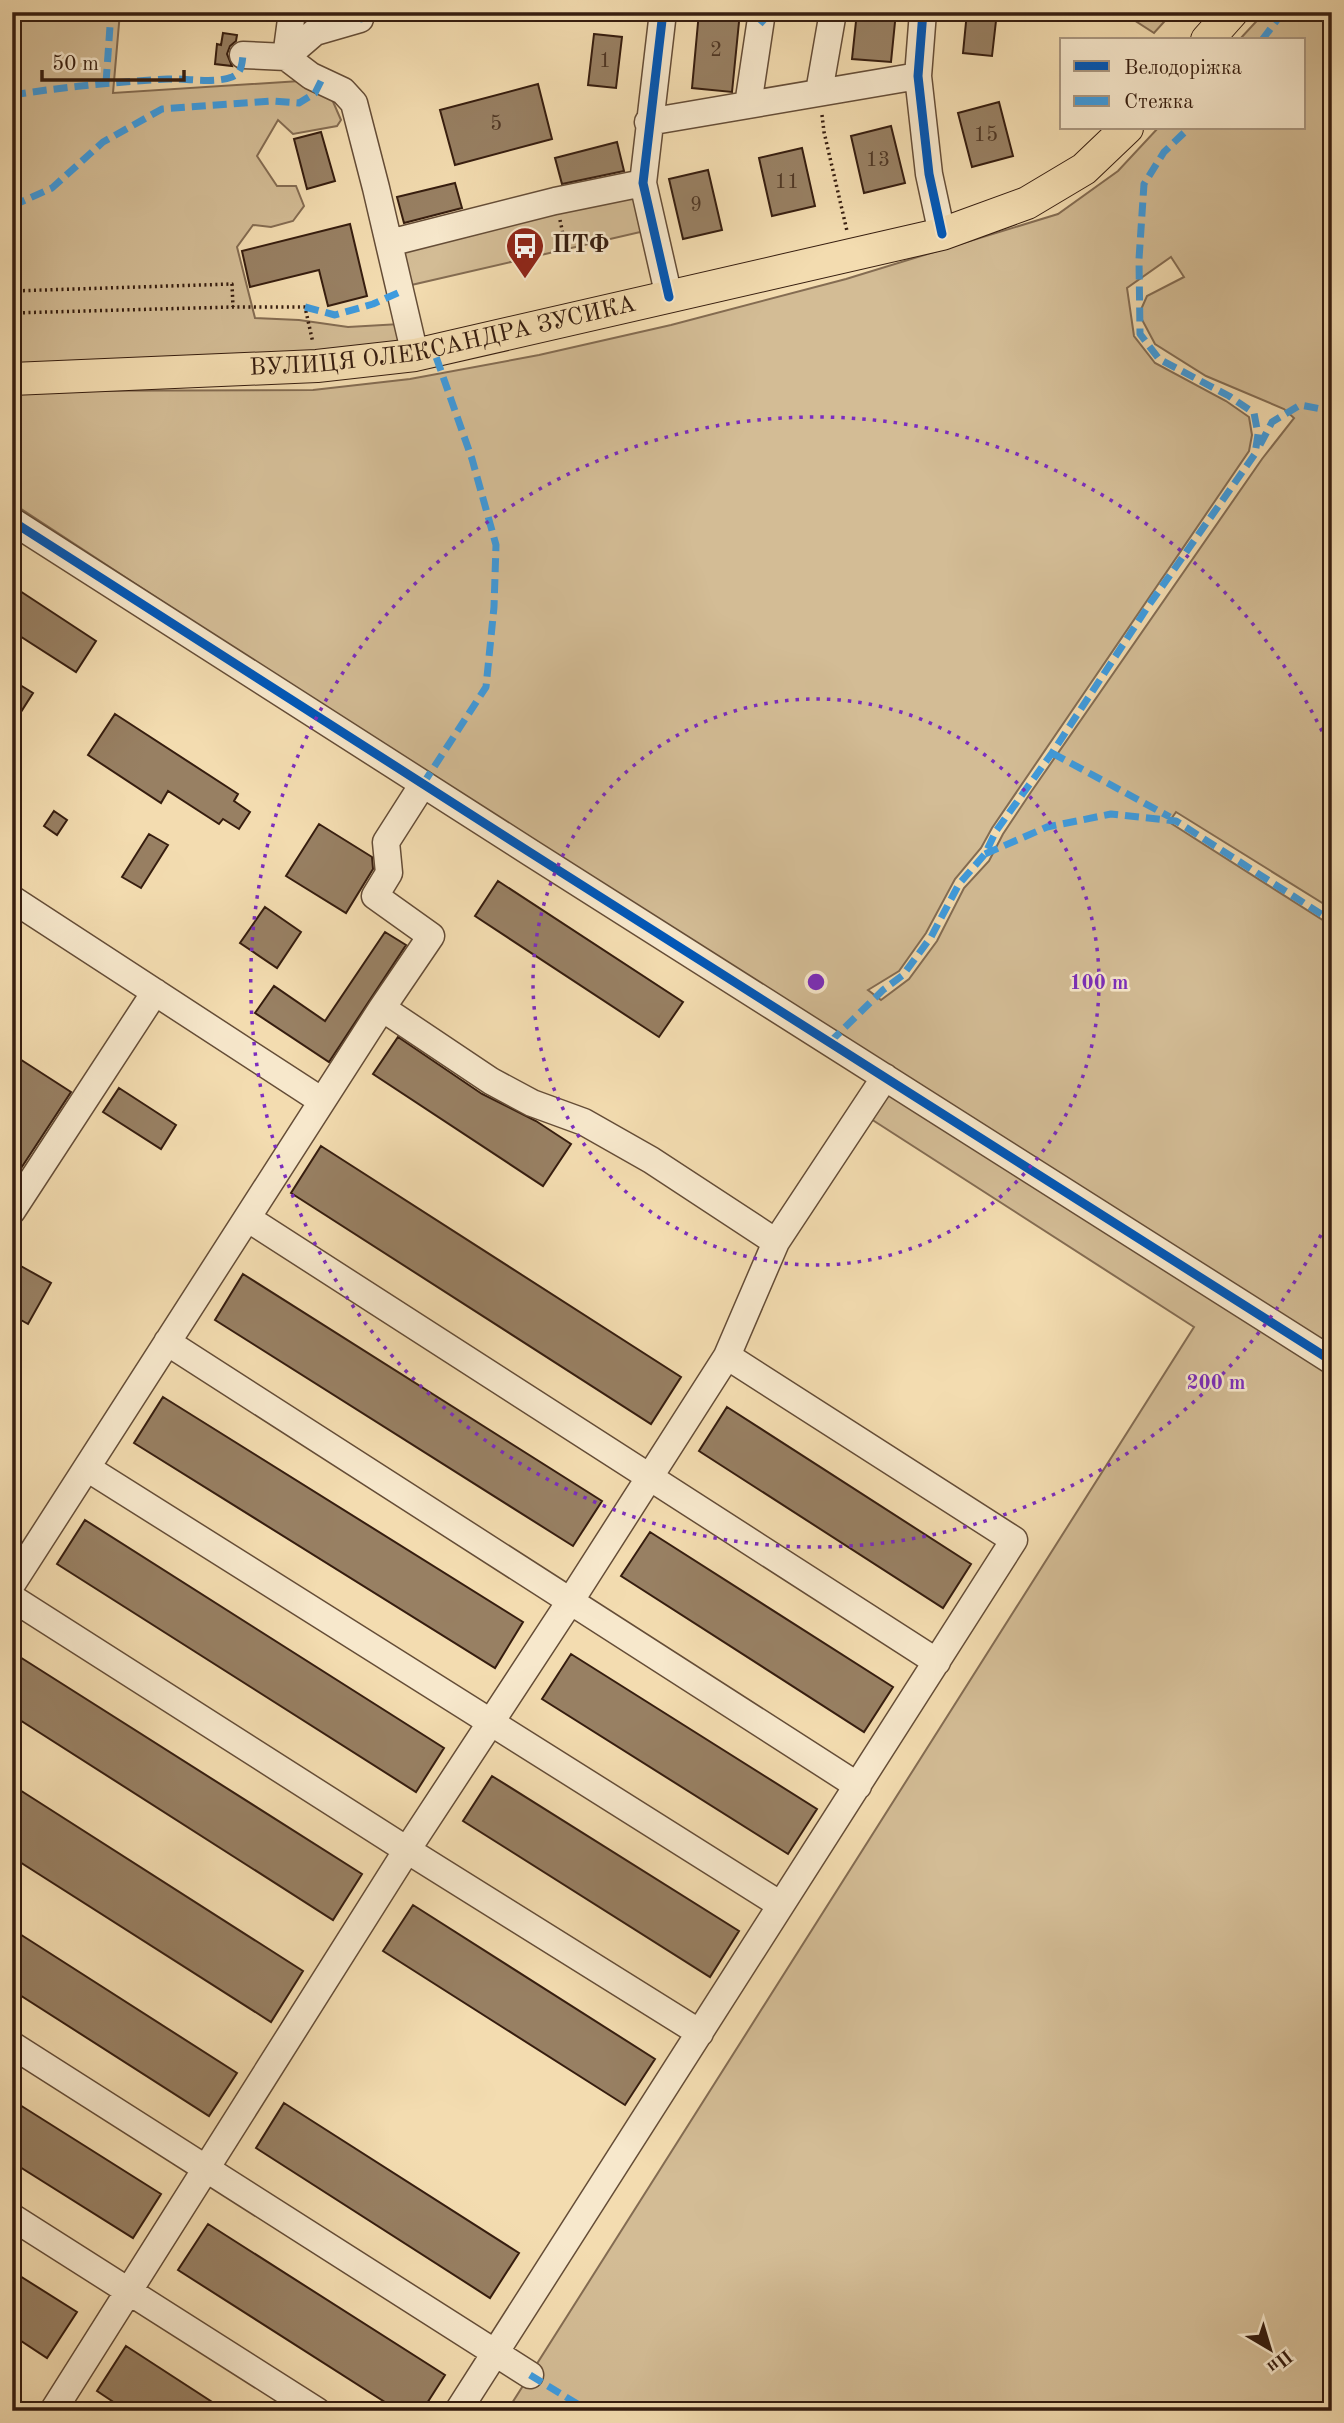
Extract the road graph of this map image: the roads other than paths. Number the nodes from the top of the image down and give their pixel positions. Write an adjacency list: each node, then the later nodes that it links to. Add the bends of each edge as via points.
1 (292, 12): 10 (street)
2 (663, 12): 14 (street)
3 (762, 12): 13 (street)
4 (833, 12): 12 (street)
5 (923, 12): 11 (street)
6 (1232, 12): 8 (main road)
7 (360, 19): 10 (street, via 315,33)
8 (1209, 38)
9 (243, 55): 10 (street)
10 (286, 57): 18 (street, via 311,76 343,91 354,103)
11 (918, 76): 12 (street); 17 (street, via 929,174)
12 (820, 92): 13 (street)
13 (748, 105): 14 (street)
14 (649, 122): 16 (street)
15 (1125, 130): 17 (main road, ВУЛИЦЯ ОЛЕКСАНДРА ЗУСИКА, via 1084,169 1027,203)
16 (643, 183): 18 (street); 19 (street)
17 (942, 234): 19 (main road, ВУЛИЦЯ ОЛЕКСАНДРА ЗУСИКА)
18 (389, 243): 20 (street)
19 (668, 297): 20 (main road, ВУЛИЦЯ ОЛЕКСАНДРА ЗУСИКА)
20 (415, 355): 21 (main road, ВУЛИЦЯ ОЛЕКСАНДРА ЗУСИКА, via 317,366)
21 (12, 379)
22 (12, 521): 23 (street)
23 (423, 784): 26 (street, via 386,842 389,873 375,896 431,936); 27 (street)
24 (12, 900): 25 (street)
25 (155, 992): 28 (street); 29 (street)
26 (382, 1008): 28 (street); 31 (street, via 491,1081 584,1122)
27 (885, 1077): 31 (street); 34 (street)
28 (322, 1101): 30 (street)
29 (12, 1211)
30 (247, 1219): 32 (street); 36 (street)
31 (776, 1242): 33 (street)
32 (167, 1342): 35 (street); 39 (street)
33 (727, 1356): 36 (street); 40 (street, via 1014,1540)
34 (1332, 1361)
35 (87, 1468): 37 (street); 41 (street)
36 (649, 1478): 39 (street); 40 (street)
37 (12, 1584)
38 (12, 1598): 43 (street)
39 (571, 1601): 41 (street); 42 (street)
40 (937, 1662): 42 (street)
41 (491, 1721): 43 (street); 44 (street)
42 (858, 1786): 44 (street)
43 (407, 1850): 45 (street); 47 (street)
44 (782, 1905): 45 (street)
45 (700, 2033): 50 (street)
46 (12, 2045): 47 (street)
47 (205, 2169): 49 (street); 50 (street)
48 (12, 2217): 49 (street)
49 (127, 2291): 52 (street); 53 (street)
50 (495, 2353): 51 (street); 54 (street)
51 (530, 2375)
52 (53, 2411)
53 (317, 2411)
54 (458, 2411)

